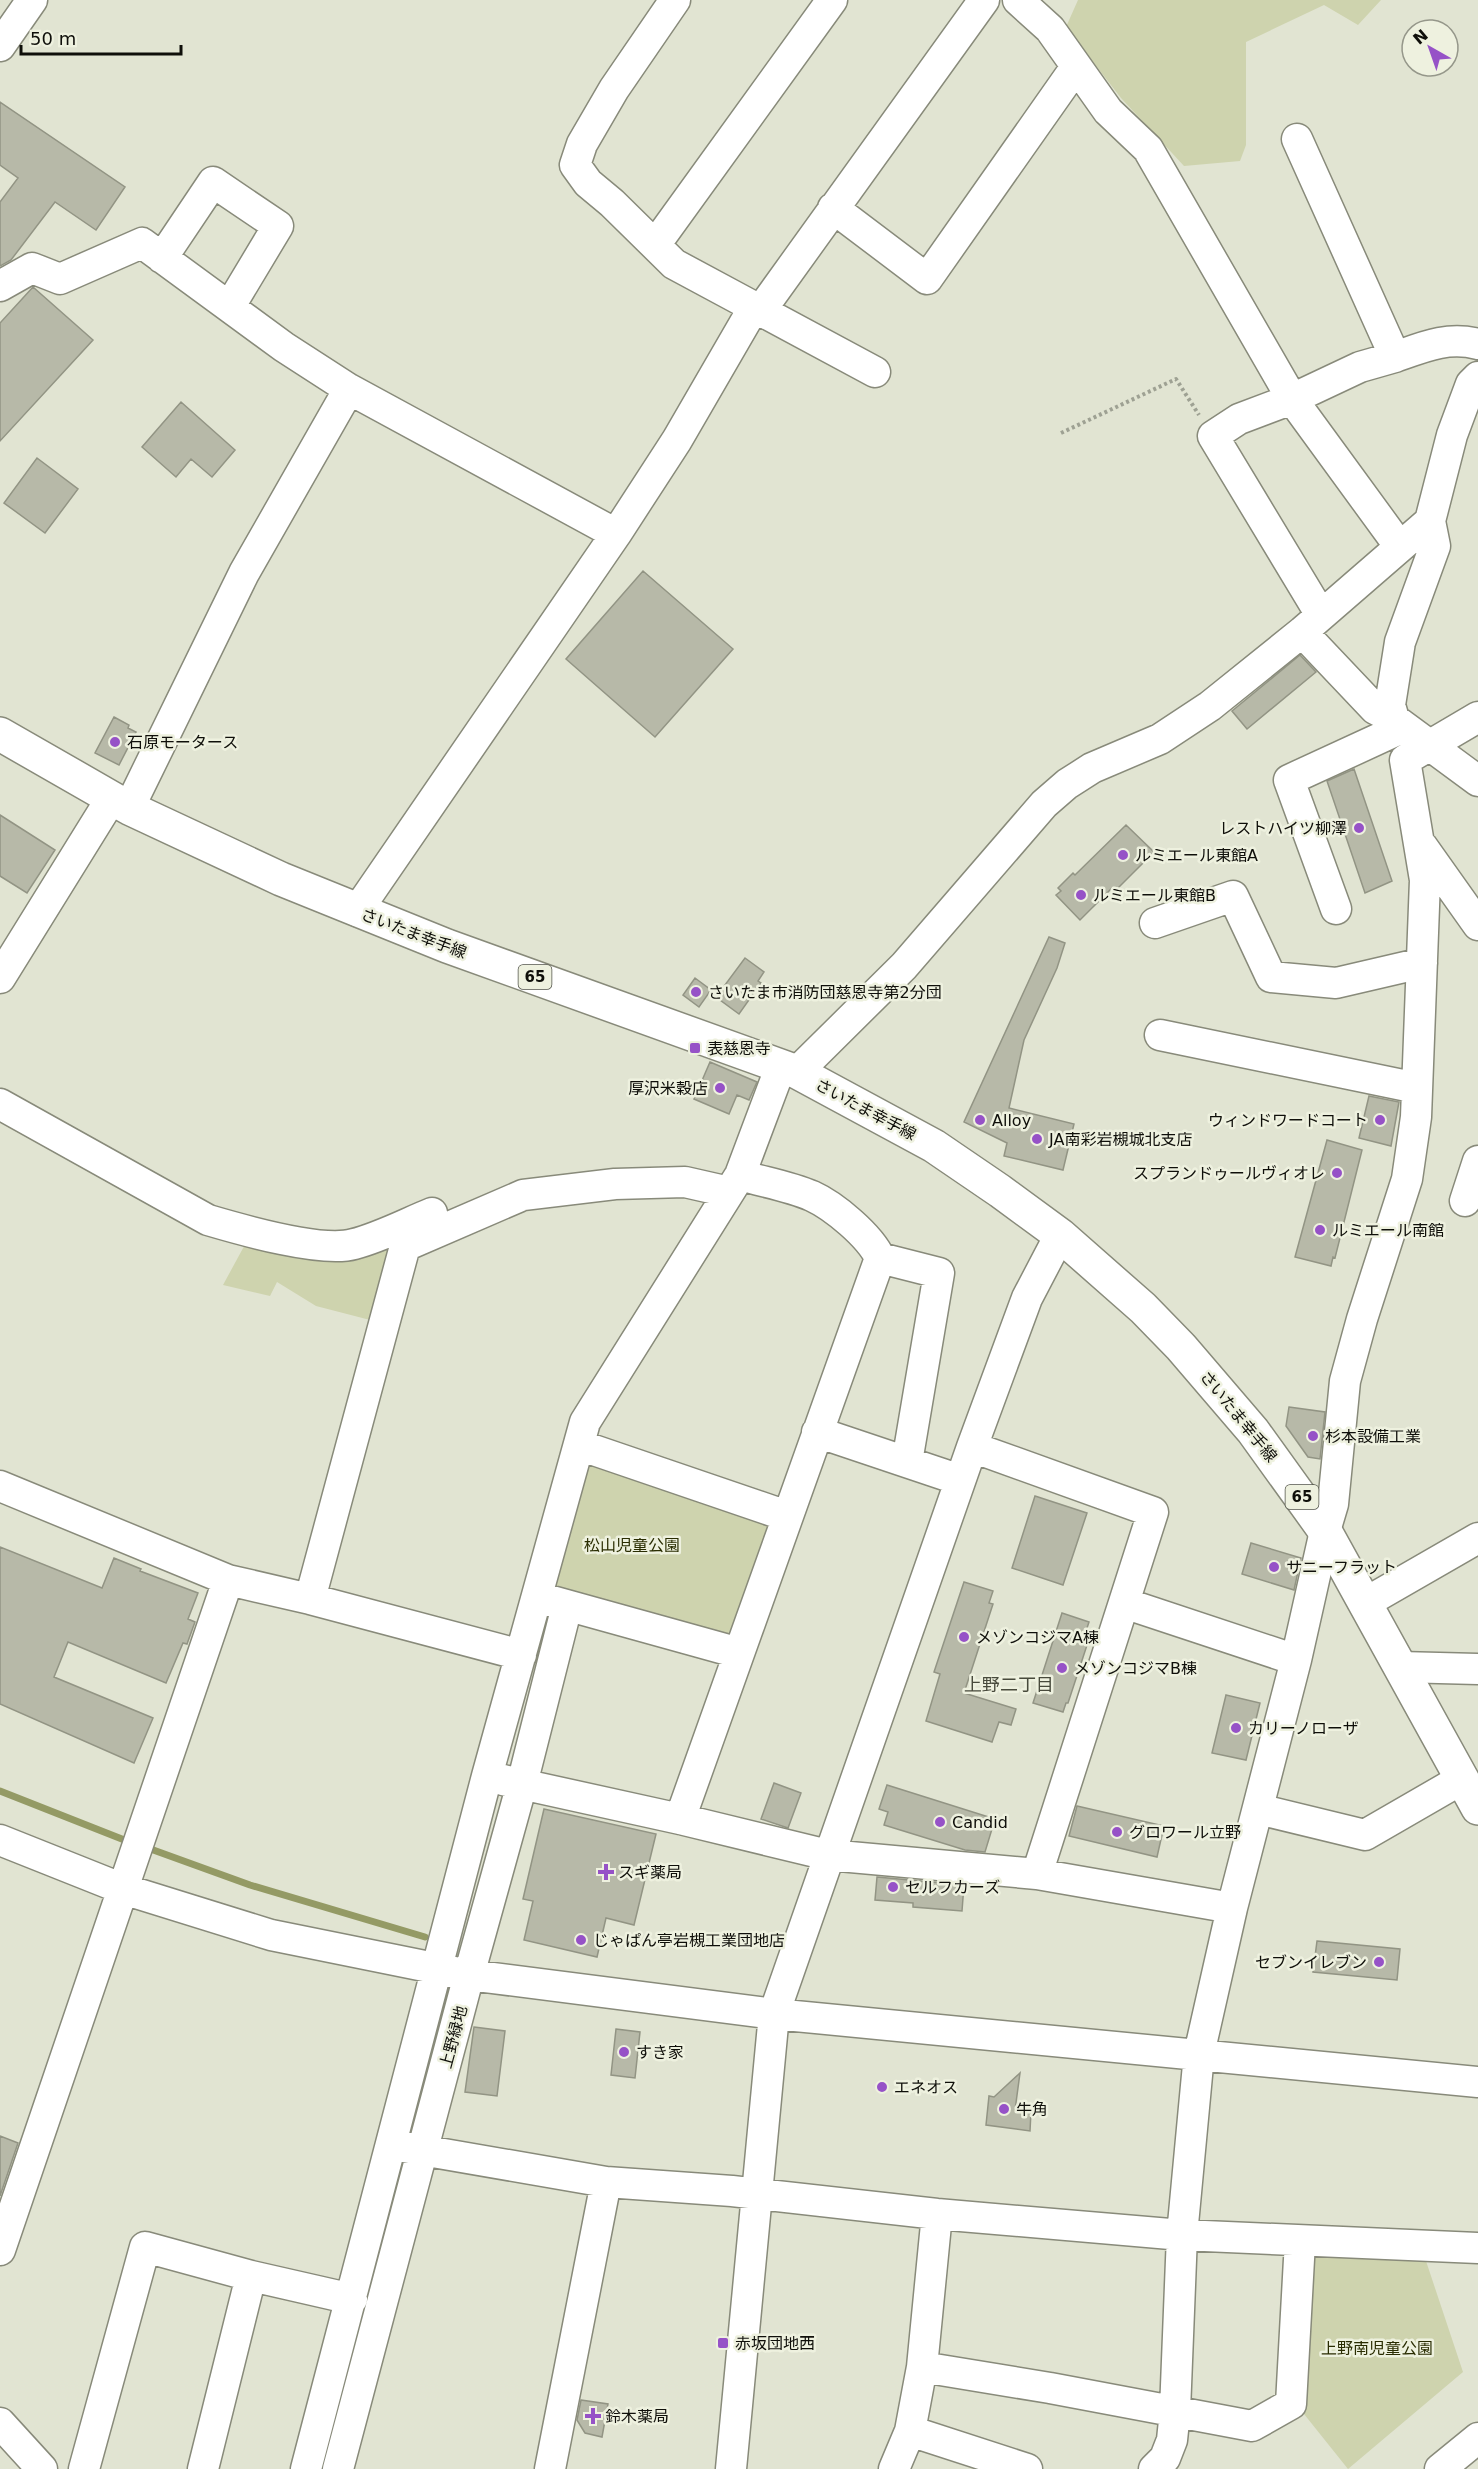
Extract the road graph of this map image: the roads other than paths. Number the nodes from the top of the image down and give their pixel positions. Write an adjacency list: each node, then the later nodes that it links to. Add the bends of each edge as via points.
1 (32, 0): 6 (street)
2 (832, 0): 10 (street)
3 (984, 0): 9 (street)
4 (1018, 0): 7 (street, via 1050,29)
5 (664, 3): 10 (street, via 582,144 575,165 588,183)
6 (0, 46)
7 (1076, 67): 9 (street, via 927,279); 20 (street, via 1108,111 1148,148)
8 (1297, 139): 16 (street)
9 (833, 208): 14 (street)
10 (655, 245): 14 (street, via 674,264)
11 (162, 258): 12 (street, via 142,243 60,279 32,268); 13 (street); 13 (street, via 213,182 278,226)
12 (0, 286)
13 (230, 306): 19 (street, via 284,347)
14 (758, 309): 17 (street); 22 (street)
15 (1478, 344): 16 (street, via 1460,340 1434,343)
16 (1395, 357): 20 (street, via 1360,367)
17 (875, 372)
18 (1478, 377): 21 (street, via 1471,384 1452,435)
19 (349, 388): 22 (street); 30 (street)
20 (1293, 399): 23 (street); 24 (street, via 1239,419 1213,436)
21 (1430, 521): 23 (street); 26 (street, via 1435,546 1400,642 1390,705)
22 (616, 534): 33 (street)
23 (1400, 547): 24 (street)
24 (1311, 623): 26 (street, via 1375,709); 39 (street, via 1210,706 1160,740 1092,768 1067,784 1044,804 904,966)
25 (1478, 717): 28 (street)
26 (1399, 723): 28 (street); 32 (street, via 1289,780)
27 (0, 734): 30 (main road, さいたま幸手線 / 65)
28 (1429, 746): 29 (street); 31 (street, via 1406,760)
29 (1478, 781)
30 (120, 804): 33 (main road, さいたま幸手線 / 65); 37 (street)
31 (1420, 843): 35 (street); 36 (street, via 1425,880)
32 (1336, 909)
33 (357, 911): 39 (main road, さいたま幸手線 / 65)
34 (1155, 924): 36 (street, via 1233,896 1271,977 1336,983)
35 (1478, 925)
36 (1422, 963): 40 (street)
37 (0, 978)
38 (1160, 1035): 40 (street)
39 (789, 1069): 44 (street); 46 (main road, さいたま幸手線 / 65, via 934,1146)
40 (1417, 1089): 55 (street, via 1407,1179 1345,1381 1333,1504)
41 (0, 1104): 43 (street, via 208,1220 323,1246 353,1245 518,1178 574,1172)
42 (1478, 1161): 45 (street)
43 (615, 1184): 44 (street); 59 (street, via 523,1195 405,1246)
44 (734, 1184): 47 (street, via 821,1201 874,1246); 49 (street, via 585,1422)
45 (1465, 1201)
46 (1060, 1235): 50 (street, via 1027,1298); 55 (main road, さいたま幸手線 / 65, via 1181,1347 1253,1431)
47 (880, 1258): 48 (street); 51 (street, via 939,1273)
48 (817, 1432): 51 (street); 54 (street)
49 (579, 1445): 54 (street); 58 (street)
50 (972, 1447): 52 (street); 60 (street, via 1152,1512)
51 (907, 1461): 52 (street)
52 (960, 1480): 75 (street)
53 (0, 1486): 57 (street)
54 (787, 1516): 63 (street)
55 (1325, 1531): 61 (main road, さいたま幸手線 / 65); 65 (street)
56 (1478, 1538): 61 (street)
57 (228, 1580): 59 (street); 77 (street)
58 (536, 1598): 62 (street); 64 (street)
59 (310, 1599): 64 (street)
60 (1124, 1603): 65 (street); 76 (street)
61 (1365, 1603): 66 (main road, さいたま幸手線 / 65)
62 (567, 1605): 63 (street); 70 (street, 上野緑地)
63 (739, 1653): 73 (street)
64 (521, 1655): 68 (street)
65 (1296, 1660): 72 (street)
66 (1400, 1667): 67 (street); 69 (main road, さいたま幸手線 / 65)
67 (1478, 1669)
68 (488, 1776): 70 (street); 79 (street)
69 (1462, 1779): 71 (main road, さいたま幸手線 / 65); 72 (street, via 1365,1834)
70 (522, 1784): 73 (street); 80 (street, 上野緑地)
71 (1478, 1808)
72 (1258, 1809): 78 (street)
73 (680, 1819): 75 (street)
74 (0, 1840): 77 (street)
75 (828, 1855): 76 (street); 81 (street)
76 (1037, 1874): 78 (street)
77 (123, 1889): 79 (street, via 271,1935); 92 (street)
78 (1232, 1908): 82 (street)
79 (437, 1970): 80 (street); 84 (street)
80 (469, 1975): 81 (street); 85 (street, 上野緑地)
81 (774, 2014): 82 (street); 87 (street)
82 (1199, 2054): 83 (street); 89 (street)
83 (1478, 2082)
84 (392, 2145): 85 (street); 94 (street)
85 (423, 2150): 86 (street); 105 (street, 上野緑地)
86 (606, 2182): 87 (street); 106 (street)
87 (757, 2194): 88 (street); 107 (street)
88 (937, 2214): 89 (street); 95 (street)
89 (1182, 2235): 90 (street); 96 (street)
90 (1300, 2241): 91 (street); 96 (street, via 1291,2404 1252,2426)
91 (1478, 2248)
92 (0, 2250)
93 (251, 2276): 94 (street); 102 (street, via 145,2247); 103 (street)
94 (352, 2299): 104 (street)
95 (922, 2367): 96 (street); 98 (street)
96 (1175, 2411): 110 (street, via 1172,2440 1165,2458)
97 (0, 2422): 101 (street)
98 (910, 2431): 108 (street); 109 (street)
99 (1478, 2438): 100 (street)
100 (1444, 2468)
101 (42, 2469)
102 (84, 2469)
103 (203, 2469)
104 (306, 2469)
105 (338, 2469)
106 (550, 2469)
107 (731, 2469)
108 (894, 2469)
109 (1027, 2469)
110 (1154, 2469)

